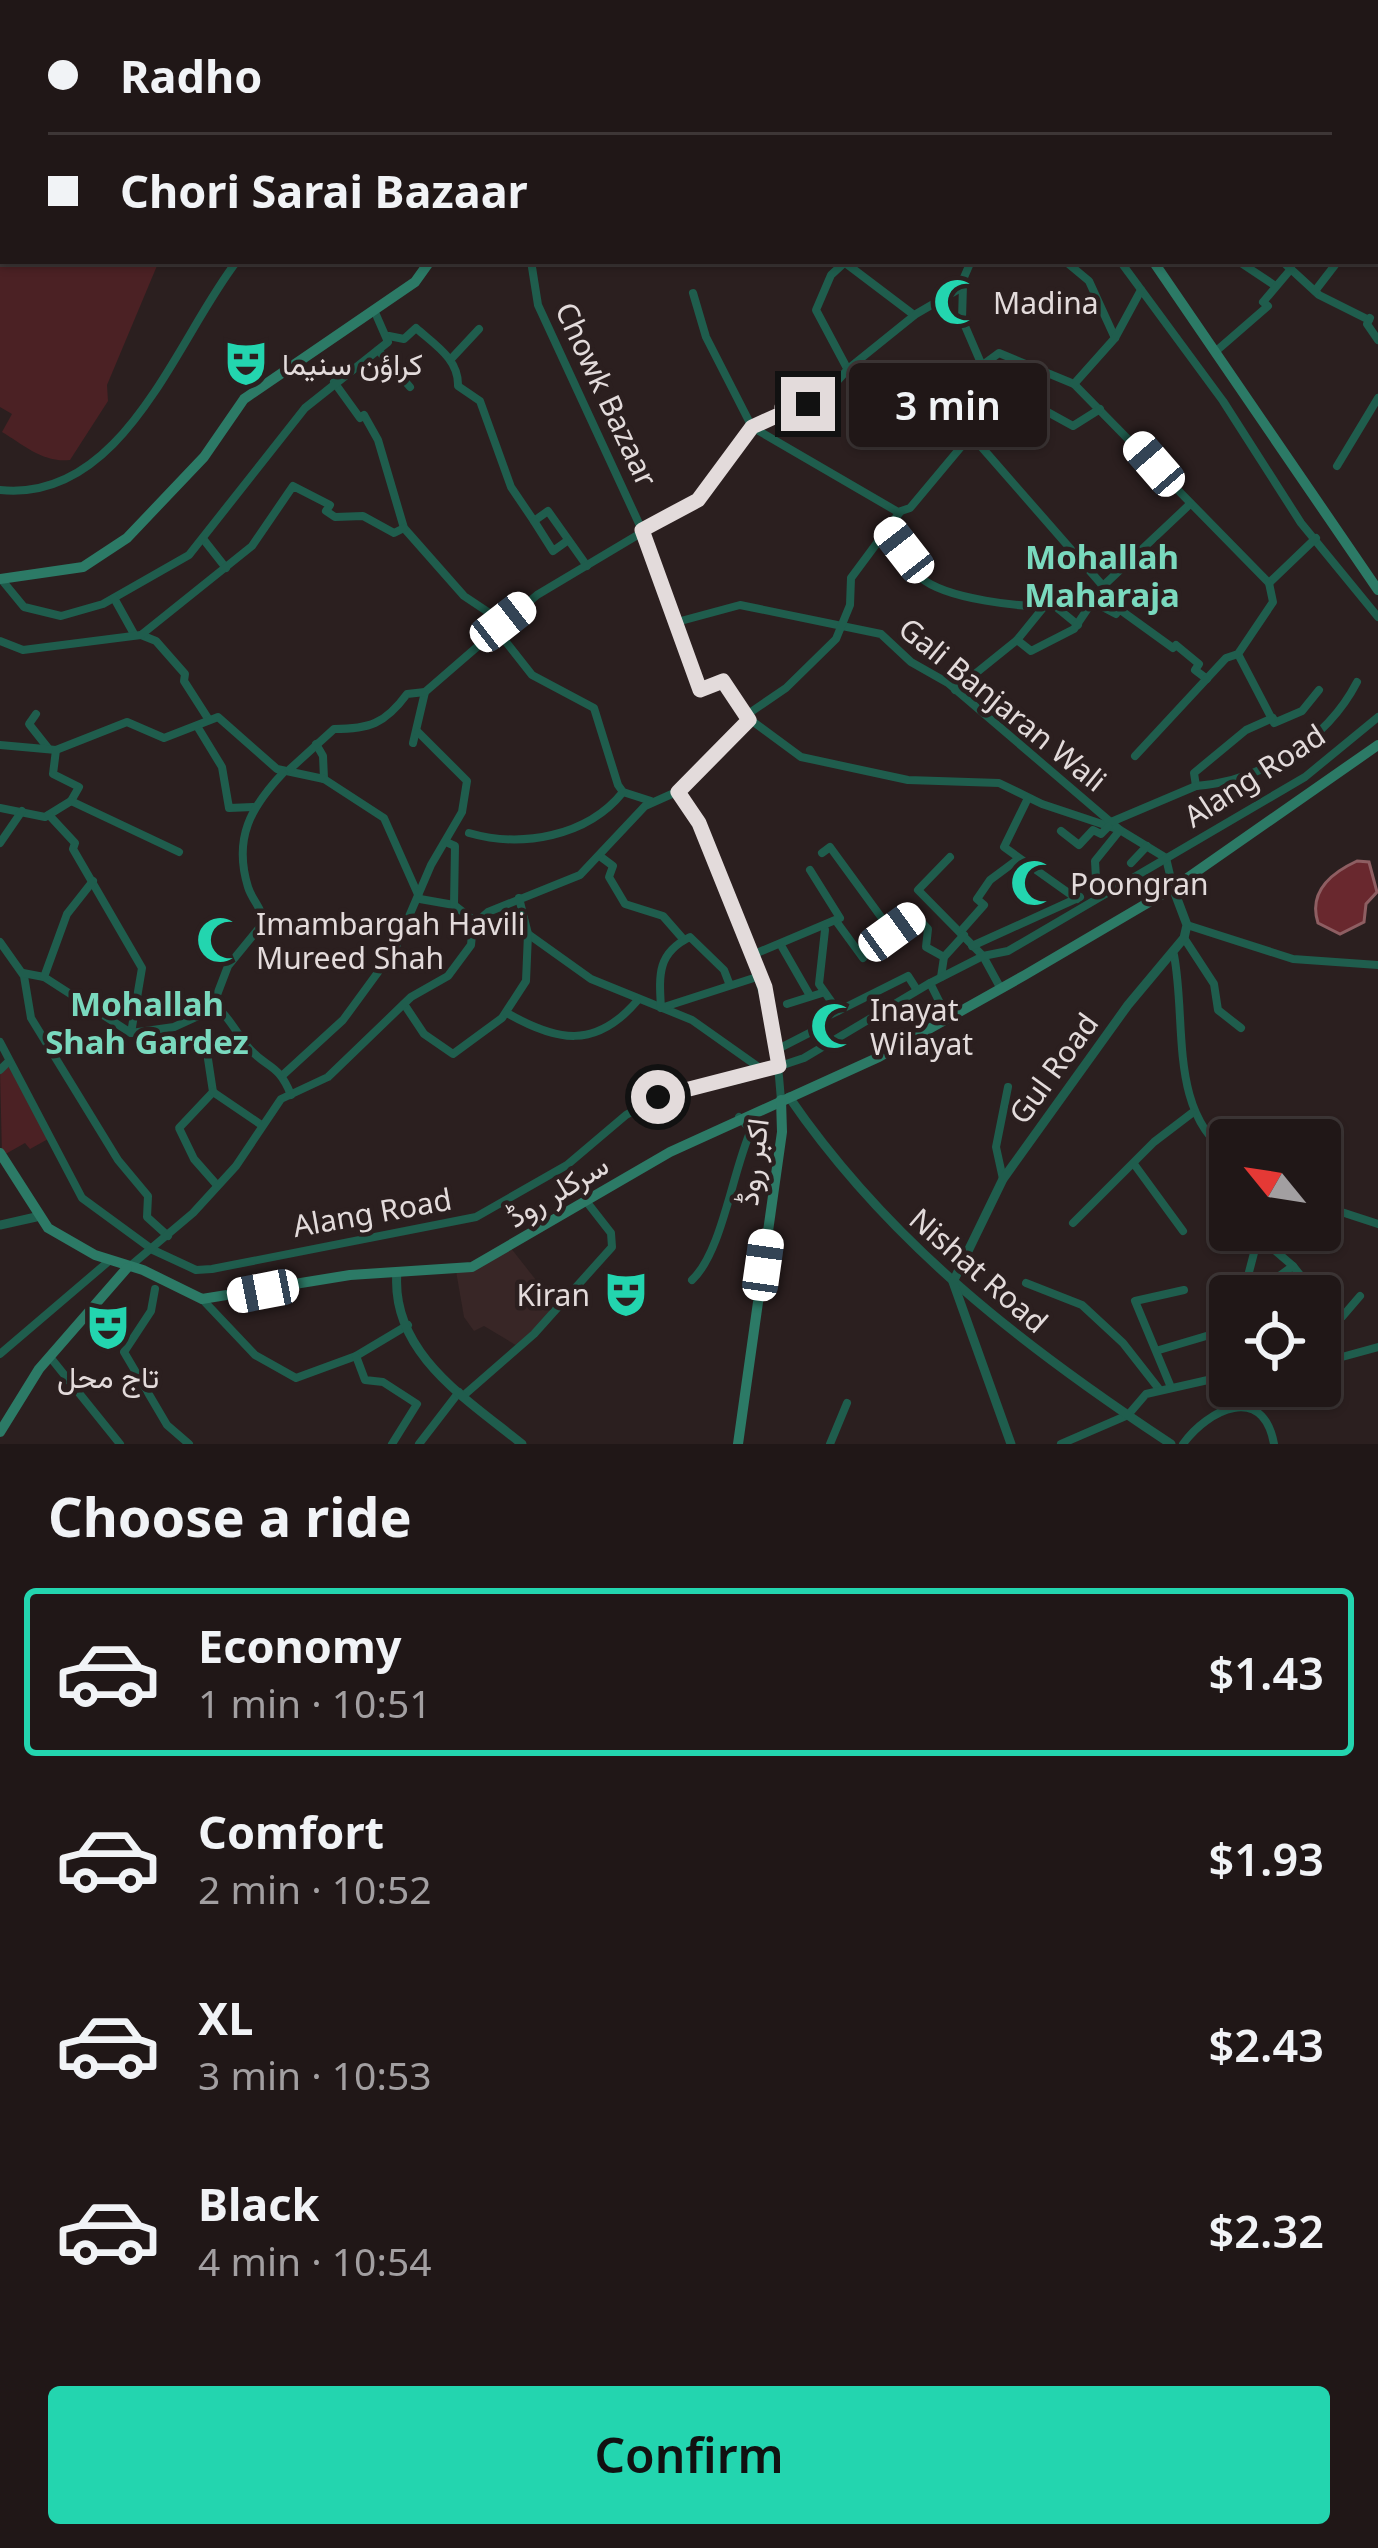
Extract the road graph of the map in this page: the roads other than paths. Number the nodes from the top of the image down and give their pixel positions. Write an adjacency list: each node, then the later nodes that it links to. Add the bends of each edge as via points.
1 (235, 264): 40 (street, via 108,449 53,483)
2 (430, 264): 19 (main road)
3 (531, 264): 45 (street, Chowk Bazaar, via 538,305)
4 (842, 264): 30 (street, via 816,310)
5 (847, 264): 20 (street)
6 (970, 264): 14 (street)
7 (1069, 264): 24 (street, via 1089,281)
8 (1122, 264): 16 (street)
9 (1155, 264): 27 (main road)
10 (1242, 264): 15 (street)
11 (1285, 264): 13 (street)
12 (1336, 264): 17 (street)
13 (1291, 269): 15 (street); 17 (street)
14 (963, 284): 20 (street); 29 (street, via 962,319)
15 (1274, 285): 27 (street, via 1256,320)
16 (1141, 290): 24 (street); 47 (street)
17 (1315, 291): 21 (street)
18 (693, 293): 37 (street)
19 (374, 310): 23 (street); 52 (main road, via 244,399 204,457 127,538 83,567)
20 (914, 315): 30 (street)
21 (1373, 321): 25 (street)
22 (479, 329): 28 (street)
23 (389, 336): 26 (street); 28 (street, via 404,339 416,328)
24 (1115, 338): 33 (street)
25 (1378, 340)
26 (378, 350): 31 (street); 34 (street)
27 (1214, 353): 55 (main road)
28 (451, 359): 43 (street, via 458,386 480,401 511,487)
29 (984, 364): 32 (street); 33 (street, via 999,353)
30 (848, 370): 37 (street, via 820,400 782,407)
31 (334, 382): 44 (street, via 378,440); 48 (street)
32 (993, 382): 36 (street, via 1072,426); 38 (street)
33 (1074, 384): 36 (street)
34 (410, 386)
35 (1378, 398): 39 (street)
36 (1100, 410): 41 (street)
37 (752, 427): 42 (street); 45 (street, via 698,500)
38 (971, 435): 42 (street); 54 (street)
39 (1337, 466)
40 (0, 490)
41 (1189, 505): 53 (street); 54 (street)
42 (900, 512): 46 (street)
43 (533, 521): 49 (street, via 553,551); 49 (street, via 548,511)
44 (404, 528): 51 (street, via 394,533 363,516 335,517 330,505 293,486 252,546); 62 (street)
45 (642, 530): 50 (street); 60 (street, Chowk Bazaar)
46 (888, 531): 58 (street, via 914,572 941,590 1013,609); 61 (street, via 851,578)
47 (1316, 538): 53 (street); 59 (street)
48 (204, 540): 51 (street); 56 (street)
49 (567, 541): 50 (street)
50 (587, 566): 62 (street)
51 (226, 568): 64 (street)
52 (0, 579): 56 (street, via 41,615 76,614)
53 (1269, 583): 67 (street, via 1273,602)
54 (1103, 586): 57 (street)
55 (1378, 590)
56 (114, 598): 64 (street)
57 (1095, 603): 63 (street); 68 (street, via 1176,644)
58 (1043, 607): 63 (street); 65 (street)
59 (1378, 617)
60 (677, 622): 61 (street, Gali Banjaran Wali, via 740,605); 74 (street, Chowk Bazaar, via 700,690 723,681)
61 (843, 623): 70 (street, Gali Banjaran Wali, via 881,634); 74 (street, via 818,660)
62 (499, 625): 72 (street); 89 (street, via 532,675 594,708)
63 (1078, 625): 65 (street, via 1031,651)
64 (137, 635): 66 (street, via 22,650); 77 (street, via 155,641 185,674)
65 (1018, 640): 70 (street)
66 (0, 641)
67 (1238, 654): 68 (street); 76 (street)
68 (1207, 679): 85 (street)
69 (1357, 682): 88 (street, via 1347,701 1276,765)
70 (955, 690): 98 (street, Gali Banjaran Wali)
71 (1319, 690): 76 (street, via 1302,710)
72 (425, 692): 79 (street); 80 (street, via 407,694 364,731 334,729)
73 (36, 713): 84 (street, via 29,724)
74 (745, 716): 90 (street); 91 (street, via 801,757 908,780 999,783)
75 (1378, 717): 109 (street, Alang Road, via 1305,777)
76 (1273, 718): 88 (street, via 1193,773)
77 (208, 720): 78 (street); 86 (street, via 218,717)
78 (197, 726): 84 (street, via 164,738 127,722); 94 (street, via 222,767 229,808)
79 (418, 732): 81 (street); 102 (street, via 467,781)
80 (316, 743): 86 (street); 87 (street)
81 (413, 743)
82 (1378, 745): 115 (main road, سرکلر روڈ)
83 (0, 746): 84 (street)
84 (52, 749): 92 (street, via 53,773 79,787)
85 (1135, 756)
86 (287, 771): 87 (street); 94 (street)
87 (324, 779): 117 (street, via 384,818)
88 (1196, 786): 98 (street)
89 (622, 792): 93 (street); 101 (street, via 610,808 564,832 518,842)
90 (678, 792): 93 (street); 134 (street, via 699,823)
91 (1028, 798): 98 (street); 110 (street, via 1004,847)
92 (71, 801): 97 (street); 105 (street)
93 (651, 801): 107 (street)
94 (253, 807): 151 (street, via 243,854 264,922 228,967)
95 (0, 808): 96 (street)
96 (22, 812): 97 (street); 103 (street)
97 (49, 815): 114 (street, via 75,842)
98 (1109, 825): 99 (street); 100 (street, via 1079,845)
99 (1120, 830): 104 (street); 113 (street, via 1095,861)
100 (1061, 831)
101 (469, 833)
102 (446, 842): 117 (street); 119 (street, via 455,846)
103 (0, 843)
104 (1147, 846): 109 (street); 111 (street)
105 (179, 852)
106 (822, 853): 137 (street, via 830,848 849,867 892,932 915,915 928,929 926,947)
107 (601, 857): 116 (street, via 565,883); 130 (street, via 613,866 609,877 625,904 663,916)
108 (950, 857): 126 (street, via 918,890)
109 (1166, 858): 115 (street); 120 (street, Alang Road)
110 (1017, 860): 118 (street); 126 (street, via 990,880 977,899 984,905)
111 (1131, 863)
112 (810, 870): 121 (street)
113 (1096, 878)
114 (93, 880): 142 (street, via 68,914); 160 (street, via 142,968)
115 (1173, 888): 124 (street); 146 (main road, سرکلر روڈ)
116 (518, 898): 122 (street); 127 (street)
117 (420, 899): 119 (street); 169 (street, via 347,1016)
118 (1077, 899): 120 (street); 123 (street)
119 (454, 905): 122 (street)
120 (1087, 906): 128 (street, Alang Road)
121 (836, 921): 125 (street); 138 (street)
122 (476, 922): 152 (street, via 471,945 448,976)
123 (1026, 925): 128 (street); 132 (street)
124 (1187, 925): 129 (street, Gul Road); 139 (street, via 1293,959)
125 (825, 928): 133 (street); 148 (street)
126 (962, 933): 132 (street); 137 (street)
127 (528, 934): 150 (street, via 591,979); 156 (street, via 530,970)
128 (1032, 937): 136 (street, Alang Road)
129 (1184, 938): 135 (street, Gul Road); 158 (street, via 1214,984 1218,1010)
130 (683, 940): 144 (street, via 690,937); 154 (street, via 658,972)
131 (0, 942): 140 (street)
132 (972, 946): 136 (street)
133 (782, 947): 134 (street); 149 (street)
134 (752, 955): 141 (street)
135 (1174, 955): 174 (street); 180 (street, Gul Road)
136 (983, 956): 143 (street, Alang Road); 146 (street)
137 (944, 957): 143 (street)
138 (863, 958)
139 (1378, 965)
140 (22, 973): 142 (street); 189 (street, via 31,1018 148,1196 147,1217)
141 (760, 976): 144 (street); 163 (street)
142 (44, 977): 160 (street)
143 (941, 979): 145 (street, Alang Road)
144 (729, 983): 154 (street)
145 (930, 983): 147 (street, Alang Road); 157 (street)
146 (1001, 989): 157 (main road, سرکلر روڈ)
147 (916, 990): 155 (street, via 908,976); 162 (street, Alang Road)
148 (822, 993): 149 (street); 155 (street)
149 (809, 994): 153 (street)
150 (638, 1000): 154 (street); 156 (street, via 589,1035 548,1037)
151 (212, 1004): 160 (street, via 174,1027); 169 (street, via 248,1048)
152 (404, 1004): 156 (street, via 424,1034 453,1054); 172 (street, via 328,1077)
153 (787, 1004)
154 (661, 1008): 168 (street)
155 (838, 1011): 159 (street)
156 (507, 1012)
157 (948, 1018): 173 (main road, سرکلر روڈ)
158 (1241, 1028)
159 (817, 1029): 162 (street); 163 (street)
160 (131, 1033)
161 (0, 1042): 165 (street, Alang Road)
162 (829, 1042): 166 (street, Alang Road)
163 (778, 1049): 166 (street)
164 (208, 1058): 171 (street)
165 (9, 1061): 167 (street); 190 (street, Alang Road, via 82,1198)
166 (779, 1066): 168 (street, Alang Road); 173 (street)
167 (0, 1070)
168 (764, 1071): 190 (street, Alang Road, via 658,1097 567,1165 467,1220 212,1269)
169 (284, 1074): 172 (street)
170 (1008, 1087): 180 (street, via 996,1147)
171 (213, 1092): 176 (street); 181 (street, via 178,1128)
172 (291, 1095): 176 (street)
173 (785, 1098): 175 (main road, سرکلر روڈ); 199 (street, Nishat Road, via 885,1219); 226 (main road, اکبر روڈ)
174 (1192, 1113): 177 (street); 179 (street)
175 (739, 1117): 182 (main road, سرکلر روڈ); 198 (street, via 751,1130 710,1264)
176 (260, 1124): 181 (street)
177 (1209, 1134)
178 (0, 1153): 184 (main road)
179 (1134, 1164): 185 (street); 188 (street)
180 (1003, 1179): 199 (street, Gul Road)
181 (216, 1184): 189 (street)
182 (586, 1201): 195 (main road, سرکلر روڈ, via 472,1267); 217 (street, via 612,1246 534,1334)
183 (1341, 1212): 186 (street)
184 (36, 1216): 187 (street); 192 (main road)
185 (1073, 1223)
186 (1378, 1224)
187 (0, 1226)
188 (1183, 1231)
189 (168, 1236): 190 (street)
190 (153, 1250): 194 (street)
191 (1278, 1251): 193 (street)
192 (109, 1261): 194 (main road); 210 (street)
193 (1293, 1266): 196 (street); 197 (street)
194 (128, 1268): 204 (main road); 212 (main road)
195 (397, 1272): 204 (main road, سرکلر روڈ); 206 (street)
196 (1281, 1275)
197 (1301, 1275)
198 (692, 1280)
199 (952, 1282): 219 (street, Nishat Road, via 1028,1347); 228 (street)
200 (1026, 1283): 216 (street, via 1082,1305)
201 (155, 1289): 222 (street, via 151,1311 124,1352 167,1425)
202 (1184, 1290): 209 (street, via 1135,1300)
203 (1360, 1296): 205 (street)
204 (202, 1299): 211 (street, via 280,1373 305,1377)
205 (1341, 1316)
206 (409, 1325): 211 (street); 217 (street, via 426,1365)
207 (1209, 1335): 209 (street)
208 (1378, 1347): 213 (street)
209 (1159, 1350): 215 (street)
210 (0, 1354)
211 (356, 1356): 223 (street, via 365,1380 417,1404)
212 (50, 1357): 220 (main road); 221 (street)
213 (1341, 1358)
214 (1209, 1378): 215 (street)
215 (1170, 1385): 216 (street)
216 (1159, 1389): 219 (street)
217 (461, 1394): 224 (street); 225 (street)
218 (847, 1403): 227 (street)
219 (1128, 1415): 229 (street); 230 (street, Nishat Road)
220 (0, 1432)
221 (120, 1444)
222 (189, 1444)
223 (392, 1444)
224 (419, 1444)
225 (522, 1444)
226 (738, 1444)
227 (830, 1444)
228 (1011, 1444)
229 (1061, 1444)
230 (1171, 1444)
231 (1183, 1444): 232 (street, via 1215,1411 1234,1406 1260,1416)
232 (1274, 1444)

